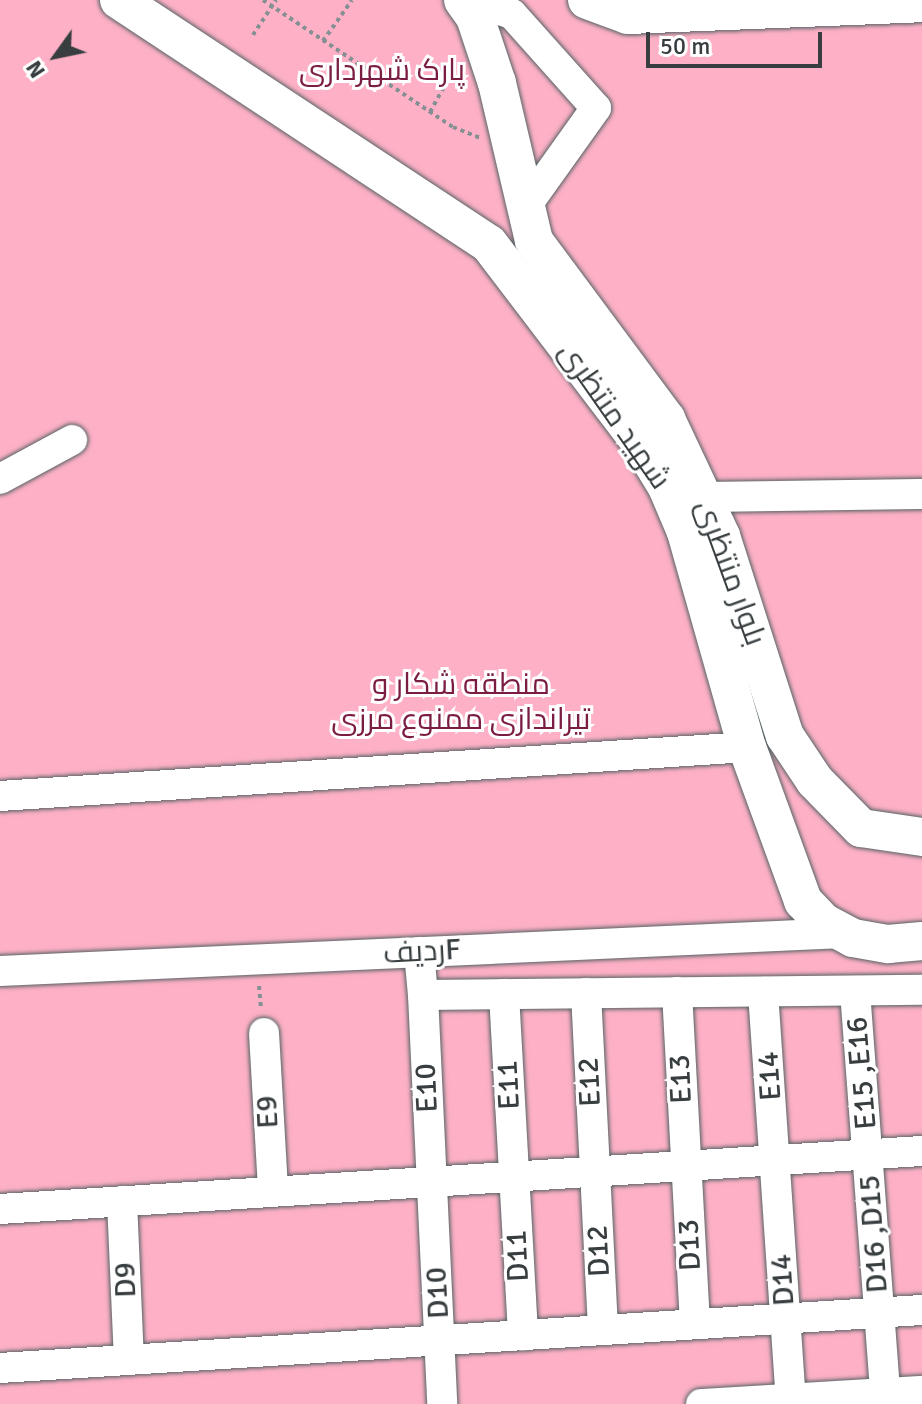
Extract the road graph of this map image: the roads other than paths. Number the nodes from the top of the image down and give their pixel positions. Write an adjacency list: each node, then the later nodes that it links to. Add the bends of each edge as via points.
1 (119, 0): 11 (main road, شهید منتظری, via 489,244 662,478 686,532)
2 (463, 0): 6 (main road, بلوار منتظری, via 479,30)
3 (469, 0): 6 (street, via 512,14 596,108)
4 (587, 0): 5 (main road, via 628,15)
5 (922, 3)
6 (524, 209): 10 (main road, بلوار منتظری, via 534,241 666,419)
7 (72, 440): 8 (street)
8 (0, 479)
9 (922, 494): 10 (street)
10 (703, 497): 13 (main road, بلوار منتظری, via 721,536 785,736 815,781 861,828)
11 (747, 747): 12 (street); 14 (main road, شهید منتظری, via 803,901)
12 (0, 796)
13 (922, 837)
14 (843, 933): 15 (main road, شهید منتظری, via 888,944); 16 (street, ردیفF)
15 (922, 941)
16 (419, 952): 17 (street, ردیفF); 24 (street, E10)
17 (0, 971)
18 (922, 990): 19 (street)
19 (855, 991): 21 (street); 27 (street, E15 ,E16)
20 (677, 992): 21 (street); 22 (street); 29 (street, E13)
21 (763, 992): 28 (street, E14)
22 (586, 993): 23 (street); 30 (street, E12)
23 (504, 994): 24 (street); 31 (street, E11)
24 (423, 995): 32 (street, E10)
25 (264, 1033): 33 (street, E9)
26 (922, 1151): 27 (street)
27 (869, 1155): 28 (street); 37 (street, D16 ,D15)
28 (776, 1161): 29 (street); 38 (street, D14)
29 (685, 1166): 30 (street); 39 (street, D13)
30 (595, 1172): 31 (street); 40 (street, D12)
31 (514, 1177): 32 (street); 41 (street, D11)
32 (432, 1182): 33 (street); 42 (street, D10)
33 (273, 1191): 34 (street)
34 (122, 1201): 35 (street); 43 (street, D9)
35 (0, 1209)
36 (922, 1310): 37 (street)
37 (879, 1313): 38 (street); 46 (street, D16 ,D15)
38 (786, 1319): 39 (street); 47 (street, D14)
39 (695, 1324): 40 (street)
40 (603, 1330): 41 (street)
41 (523, 1335): 42 (street)
42 (440, 1339): 43 (street); 48 (street, D10)
43 (129, 1360): 44 (street)
44 (0, 1368)
45 (922, 1391): 46 (street)
46 (885, 1399): 47 (street)
47 (791, 1401): 49 (street)
48 (442, 1404)
49 (701, 1404)

